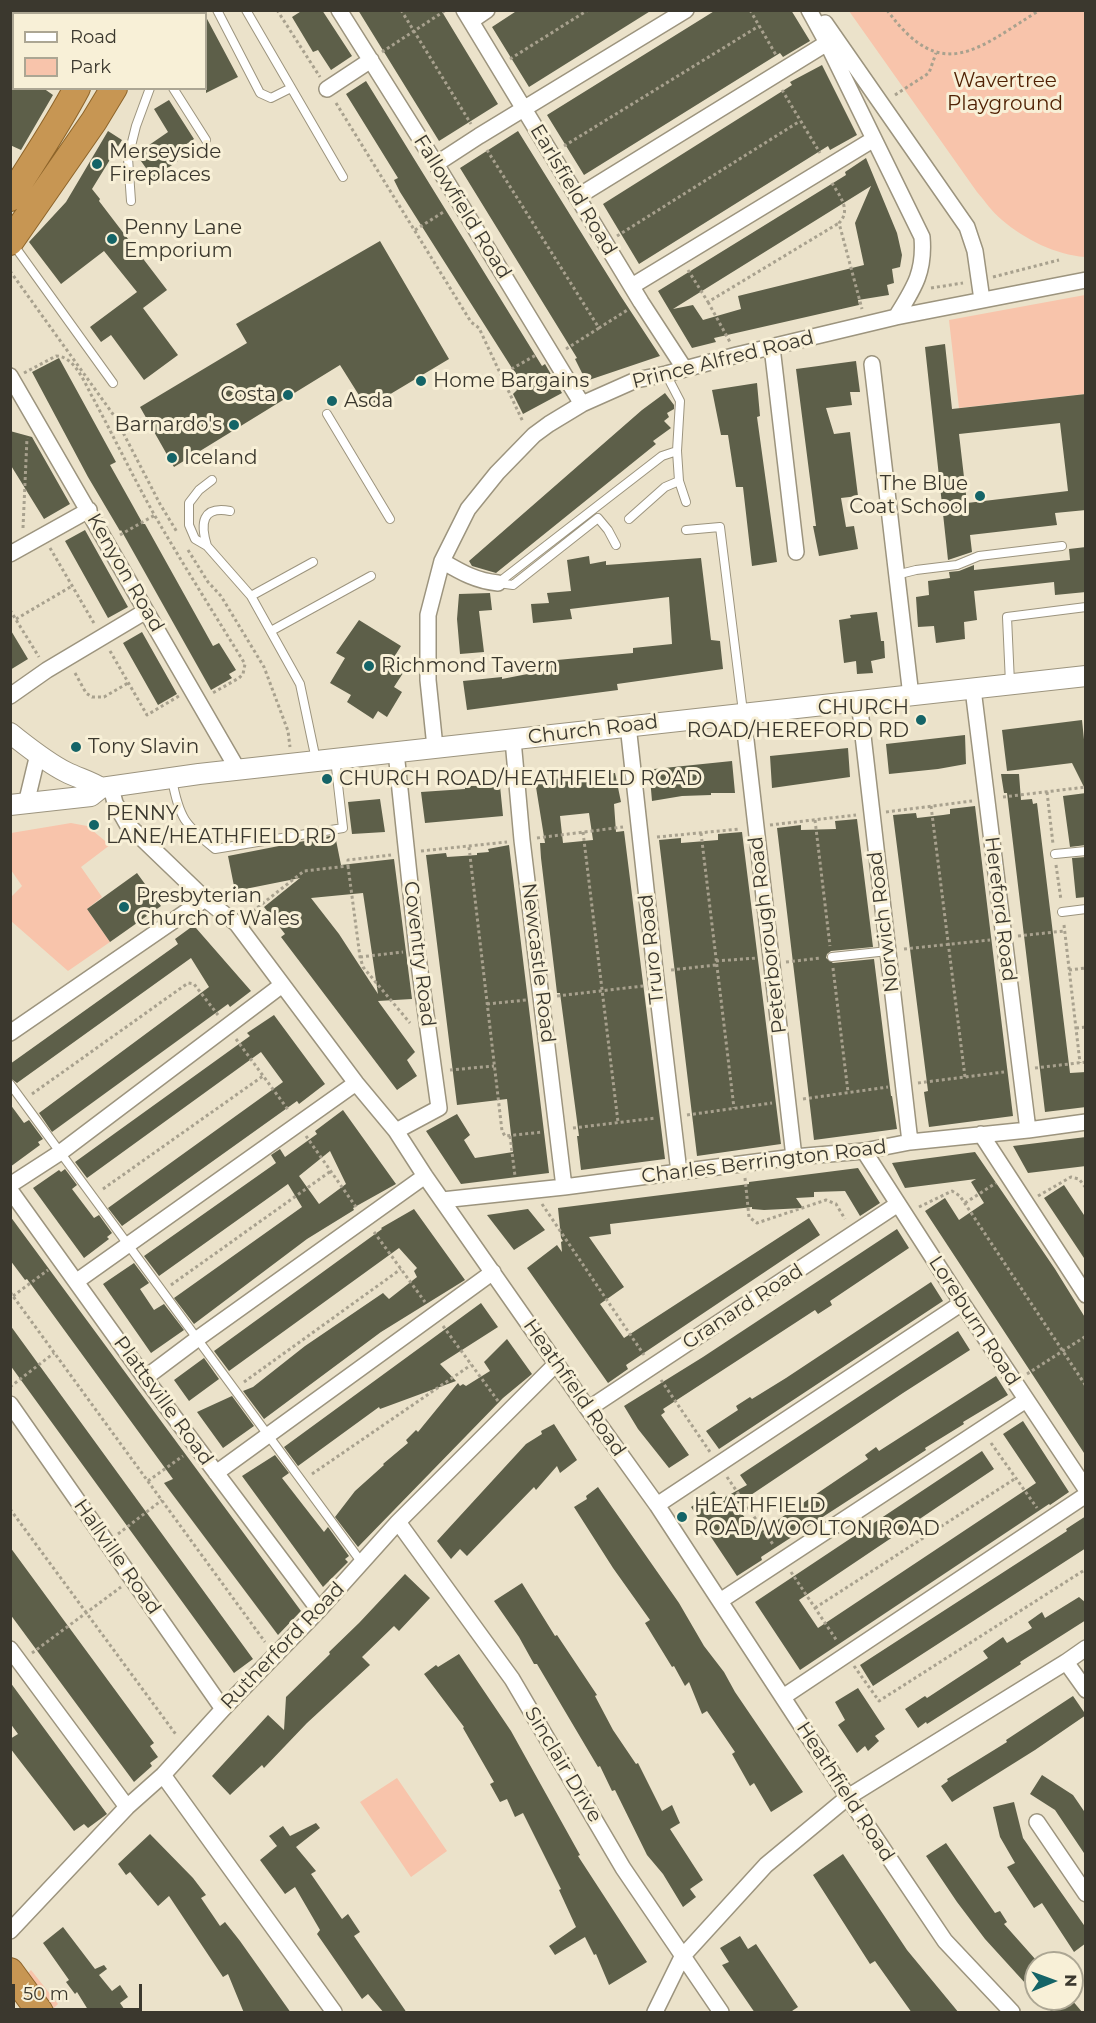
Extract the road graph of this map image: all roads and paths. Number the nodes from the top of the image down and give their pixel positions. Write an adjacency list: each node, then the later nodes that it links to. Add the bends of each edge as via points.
1 (217, 10): 23 (lane, via 260,93 271,98)
2 (246, 10): 23 (lane)
3 (277, 10): 24 (path)
4 (339, 10): 20 (street, Fallowfield Road)
5 (401, 10): 17 (path)
6 (446, 10): 17 (path)
7 (487, 10): 15 (street)
8 (588, 10): 21 (path)
9 (686, 10): 30 (street)
10 (750, 10): 16 (path)
11 (808, 10): 18 (street)
12 (817, 10): 29 (street)
13 (887, 10): 19 (path, via 922,45)
14 (1040, 10): 19 (path, via 976,49 951,56)
15 (468, 16): 21 (street, Earlsfield Road)
16 (759, 26): 22 (path); 35 (path)
17 (413, 30): 20 (path); 32 (path)
18 (827, 43): 22 (street); 33 (street)
19 (936, 53): 29 (path, via 929,73)
20 (371, 60): 24 (street); 36 (street, Fallowfield Road)
21 (499, 66): 30 (street, Earlsfield Road)
22 (778, 72): 31 (path); 40 (street)
23 (291, 88): 38 (lane)
24 (327, 89): 44 (path)
25 (76, 90): 39 (highway, via 55,130)
26 (113, 90): 45 (highway)
27 (149, 90): 41 (lane, via 128,158)
28 (174, 90): 34 (lane)
29 (883, 104): 51 (street, via 967,227 975,251)
30 (525, 109): 32 (street); 35 (street, Earlsfield Road)
31 (801, 121): 37 (path); 46 (path)
32 (479, 136): 36 (street); 56 (path)
33 (874, 139): 37 (street); 54 (street, via 922,237 924,258 913,290)
34 (206, 140)
35 (551, 154): 40 (street, Earlsfield Road)
36 (436, 164): 42 (street, Fallowfield Road)
37 (826, 167): 43 (path, via 845,204); 47 (street)
38 (344, 177)
39 (14, 182)
40 (577, 196): 46 (street, Earlsfield Road)
41 (131, 201)
42 (460, 202): 44 (path); 58 (street, Fallowfield Road)
43 (839, 223): 53 (path); 55 (path)
44 (414, 230): 63 (path, via 471,322 479,328)
45 (11, 242): 65 (lane)
46 (606, 244): 50 (street, Earlsfield Road)
47 (680, 257): 50 (street); 53 (path)
48 (10, 271): 80 (path, via 115,417)
49 (1086, 280): 51 (street, Prince Alfred Road)
50 (632, 286): 52 (street, Earlsfield Road)
51 (982, 300): 54 (street, Prince Alfred Road)
52 (641, 302): 56 (path); 61 (street, Earlsfield Road)
53 (708, 302): 59 (path)
54 (896, 316): 55 (street, Prince Alfred Road)
55 (865, 324): 57 (street, Prince Alfred Road)
56 (599, 328): 58 (path)
57 (772, 347): 59 (street, Prince Alfred Road); 87 (street)
58 (551, 352): 63 (path); 66 (street, Fallowfield Road)
59 (736, 355): 61 (street, Prince Alfred Road)
60 (872, 364): 91 (street)
61 (684, 368): 62 (street, Prince Alfred Road)
62 (666, 374): 66 (street, Prince Alfred Road, via 636,380); 70 (lane, via 680,401)
63 (501, 375): 69 (path, via 523,422)
64 (12, 378): 68 (street, Kenyon Road); 76 (path, via 56,356 68,359)
65 (113, 383)
66 (582, 404): 69 (street, Prince Alfred Road)
67 (327, 414): 77 (lane)
68 (39, 425): 74 (street, Kenyon Road); 83 (path, via 27,433 22,532)
69 (534, 435): 89 (street, Prince Alfred Road, via 468,509)
70 (677, 451): 72 (lane); 93 (lane, via 662,456)
71 (212, 480): 85 (lane, via 189,503 189,525 195,539)
72 (679, 481): 73 (lane); 78 (lane, via 665,487)
73 (687, 502)
74 (89, 510): 81 (street, Kenyon Road); 83 (street)
75 (230, 511): 85 (lane, via 211,511 205,517)
76 (154, 515): 81 (path); 109 (path, via 245,664 239,678)
77 (390, 519)
78 (629, 519)
79 (686, 530): 111 (lane, via 720,527)
80 (178, 533)
81 (107, 543): 98 (street, Kenyon Road)
82 (184, 543): 119 (path, via 264,667 288,731)
83 (29, 544): 88 (street)
84 (616, 545): 93 (lane, via 598,518 513,585)
85 (207, 546): 95 (lane)
86 (1062, 546): 91 (lane, via 979,556 957,565)
87 (796, 552)
88 (10, 554)
89 (442, 561): 93 (street, via 468,576); 115 (street, Prince Alfred Road, via 428,615 428,680)
90 (313, 562): 95 (lane)
91 (896, 575): 108 (street)
92 (371, 576): 100 (lane)
93 (498, 583)
94 (72, 586): 99 (path)
95 (251, 596): 100 (lane)
96 (1086, 608): 105 (lane, via 1006,617)
97 (10, 610): 99 (path)
98 (146, 611): 101 (street); 109 (street, Kenyon Road)
99 (16, 619): 102 (path)
100 (271, 631): 118 (lane, via 300,684)
101 (67, 659): 102 (street); 104 (path, via 92,697 104,697)
102 (47, 670): 107 (street)
103 (1086, 676): 105 (street, Church Road)
104 (128, 683)
105 (1010, 685): 106 (street, Church Road)
106 (973, 689): 108 (street, Church Road); 125 (street, Hereford Road)
107 (10, 696)
108 (911, 696): 110 (street, Church Road)
109 (199, 701): 120 (street, Kenyon Road)
110 (859, 701): 111 (street, Church Road); 128 (street, Norwich Road)
111 (743, 714): 112 (street, Church Road); 129 (street, Peterborough Road)
112 (628, 725): 114 (street, Church Road); 131 (street, Truro Road)
113 (10, 733): 117 (street)
114 (513, 740): 115 (street, Church Road); 133 (street, Newcastle Road)
115 (435, 747): 116 (street, Church Road)
116 (396, 752): 118 (street, Church Road); 136 (street, Coventry Road)
117 (38, 754): 122 (street, via 66,772); 126 (street)
118 (326, 760): 119 (street, Church Road); 121 (lane, via 343,828 215,849 182,818)
119 (291, 764): 120 (street, Church Road)
120 (238, 770): 121 (street, Church Road)
121 (172, 778): 122 (street, Church Road)
122 (106, 787): 126 (street, Church Road, via 91,796); 139 (street, Heathfield Road, via 127,824)
123 (1086, 787): 124 (path)
124 (1047, 792): 125 (path); 137 (path)
125 (987, 799): 127 (path); 144 (street, Hereford Road)
126 (18, 805)
127 (931, 806): 128 (path); 145 (path)
128 (872, 813): 129 (path); 147 (street, Norwich Road)
129 (755, 827): 132 (path); 150 (street, Peterborough Road)
130 (583, 832): 131 (path); 133 (path); 156 (path)
131 (639, 832): 132 (path); 154 (street, Truro Road)
132 (701, 833): 151 (path)
133 (522, 840): 134 (path); 157 (street, Newcastle Road)
134 (469, 847): 136 (path); 158 (path)
135 (1086, 851): 137 (lane)
136 (407, 852): 138 (path, via 348,860); 146 (street, Coventry Road)
137 (1055, 854): 141 (path)
138 (348, 866): 142 (path, via 304,871); 148 (path)
139 (204, 899): 142 (street, Heathfield Road); 161 (street)
140 (1086, 909): 141 (lane)
141 (1062, 912): 143 (path)
142 (237, 924): 155 (street, Heathfield Road)
143 (1064, 931): 144 (path); 153 (path)
144 (1004, 938): 145 (path); 166 (street, Hereford Road)
145 (948, 944): 147 (path); 169 (path)
146 (417, 950): 148 (path); 162 (street, Coventry Road)
147 (888, 951): 149 (lane); 172 (street, Norwich Road)
148 (360, 957): 162 (path, via 363,967)
149 (832, 957): 150 (path)
150 (771, 961): 151 (path); 173 (street, Peterborough Road)
151 (716, 963): 154 (path); 174 (path)
152 (1086, 968): 153 (path)
153 (1069, 970): 160 (path)
154 (656, 978): 156 (path); 175 (street, Truro Road)
155 (282, 985): 170 (street, Heathfield Road); 185 (street)
156 (602, 990): 157 (path); 176 (path)
157 (542, 998): 158 (path); 180 (street, Newcastle Road)
158 (487, 1004): 165 (path)
159 (1086, 1027): 160 (path)
160 (1076, 1028): 164 (path)
161 (10, 1033)
162 (431, 1047): 167 (street, Coventry Road)
163 (1086, 1062): 164 (path)
164 (1080, 1063): 166 (path)
165 (494, 1066): 167 (path); 182 (path, via 501,1131)
166 (1020, 1070): 169 (path); 178 (street, Hereford Road)
167 (434, 1072): 179 (street, Coventry Road, via 439,1108)
168 (263, 1076): 197 (path)
169 (965, 1077): 172 (path)
170 (356, 1083): 179 (street, Heathfield Road); 203 (street)
171 (10, 1084): 185 (lane)
172 (903, 1085): 173 (path); 183 (street, Norwich Road)
173 (788, 1101): 174 (path); 186 (street, Peterborough Road)
174 (734, 1108): 175 (path)
175 (672, 1117): 176 (path); 189 (street, Truro Road)
176 (618, 1122): 180 (path)
177 (1086, 1122): 178 (street, Charles Berrington Road)
178 (1028, 1130): 181 (street, Charles Berrington Road)
179 (396, 1131): 191 (street, Heathfield Road)
180 (558, 1131): 182 (path); 193 (street, Newcastle Road)
181 (981, 1134): 183 (street, Charles Berrington Road); 190 (street)
182 (510, 1136): 196 (path)
183 (910, 1142): 184 (street, Charles Berrington Road)
184 (864, 1151): 186 (street, Charles Berrington Road); 201 (street, Loreburn Road)
185 (61, 1152): 192 (street); 197 (lane)
186 (794, 1157): 187 (street, Charles Berrington Road)
187 (743, 1164): 189 (street, Charles Berrington Road); 202 (path, via 749,1217 758,1223 826,1200 836,1204)
188 (331, 1171): 209 (path)
189 (679, 1173): 193 (street, Charles Berrington Road)
190 (1008, 1175): 199 (path); 200 (street)
191 (425, 1176): 198 (street, Heathfield Road); 213 (street)
192 (10, 1185)
193 (564, 1186): 196 (street, Charles Berrington Road)
194 (1086, 1188): 200 (path, via 1079,1179 1071,1177)
195 (10, 1190): 204 (street, Plattsville Road)
196 (525, 1191): 198 (street, Charles Berrington Road); 218 (path)
197 (93, 1196): 203 (lane)
198 (442, 1200): 206 (street, Heathfield Road)
199 (965, 1203): 201 (path, via 952,1191); 214 (path)
200 (1026, 1203): 208 (street)
201 (901, 1209): 202 (street, Granard Road); 211 (street, Loreburn Road)
202 (855, 1233): 218 (street, Granard Road)
203 (128, 1243): 207 (street); 209 (lane)
204 (62, 1260): 207 (street, Plattsville Road); 210 (path)
205 (401, 1269): 223 (path)
206 (493, 1272): 216 (street, Heathfield Road); 228 (street)
207 (77, 1281): 219 (street, Plattsville Road)
208 (1083, 1285)
209 (163, 1291): 213 (lane)
210 (12, 1294): 215 (path)
211 (962, 1303): 220 (street, Loreburn Road); 230 (street)
212 (1086, 1336): 214 (path)
213 (197, 1339): 219 (street); 223 (lane)
214 (1063, 1351): 220 (path); 221 (path)
215 (54, 1353): 222 (path); 233 (path)
216 (557, 1363): 226 (street, Heathfield Road); 241 (street, Rutherford Road)
217 (471, 1365): 234 (path)
218 (652, 1367): 226 (street, Granard Road); 230 (path)
219 (145, 1378): 229 (street, Plattsville Road)
220 (1014, 1382): 224 (street, Loreburn Road)
221 (1086, 1386)
222 (10, 1387)
223 (234, 1389): 228 (lane)
224 (1026, 1400): 227 (street); 235 (street, Loreburn Road)
225 (10, 1404): 242 (street, Hallville Road)
226 (588, 1409): 238 (street, Heathfield Road)
227 (981, 1429): 232 (path); 243 (street)
228 (268, 1434): 231 (street); 234 (lane)
229 (196, 1446): 231 (street, Plattsville Road); 233 (path)
230 (718, 1465): 238 (street); 243 (path)
231 (216, 1473): 249 (street, Plattsville Road)
232 (1016, 1478): 240 (path); 248 (path)
233 (148, 1481): 237 (path)
234 (302, 1481): 244 (lane)
235 (1086, 1489)
236 (1086, 1494): 240 (street)
237 (162, 1500): 242 (path); 254 (path)
238 (657, 1505): 247 (street, Heathfield Road)
239 (10, 1509): 250 (path)
240 (1046, 1521): 253 (street)
241 (398, 1522): 244 (street, Rutherford Road); 267 (street, Sinclair Drive, via 512,1680 623,1868)
242 (107, 1542): 246 (street, Hallville Road)
243 (783, 1560): 247 (street); 248 (path)
244 (362, 1563): 249 (street, Rutherford Road)
245 (1086, 1569): 253 (path, via 879,1701)
246 (132, 1579): 250 (path); 259 (street, Hallville Road)
247 (720, 1601): 258 (street, Heathfield Road)
248 (815, 1608): 253 (path)
249 (319, 1610): 254 (street, Rutherford Road)
250 (86, 1613): 255 (path); 260 (path)
251 (1086, 1647): 256 (street)
252 (10, 1649): 255 (street)
253 (846, 1654): 258 (street)
254 (276, 1657): 259 (street, Rutherford Road)
255 (20, 1662): 263 (street)
256 (1066, 1662): 257 (street); 262 (street)
257 (1086, 1690)
258 (783, 1697): 262 (street, Heathfield Road)
259 (223, 1709): 260 (street, Rutherford Road)
260 (187, 1750): 261 (street, Rutherford Road)
261 (163, 1775): 263 (street, Rutherford Road); 270 (street)
262 (848, 1797): 267 (street, via 765,1865); 273 (street, Heathfield Road, via 945,1941)
263 (128, 1807): 266 (street, Rutherford Road)
264 (1037, 1822): 265 (street)
265 (1086, 1893)
266 (10, 1931)
267 (682, 1957): 271 (street); 272 (street, Sinclair Drive)
268 (10, 1971): 269 (highway)
269 (40, 2013)
270 (334, 2013)
271 (655, 2013)
272 (721, 2013)
273 (1012, 2013)

